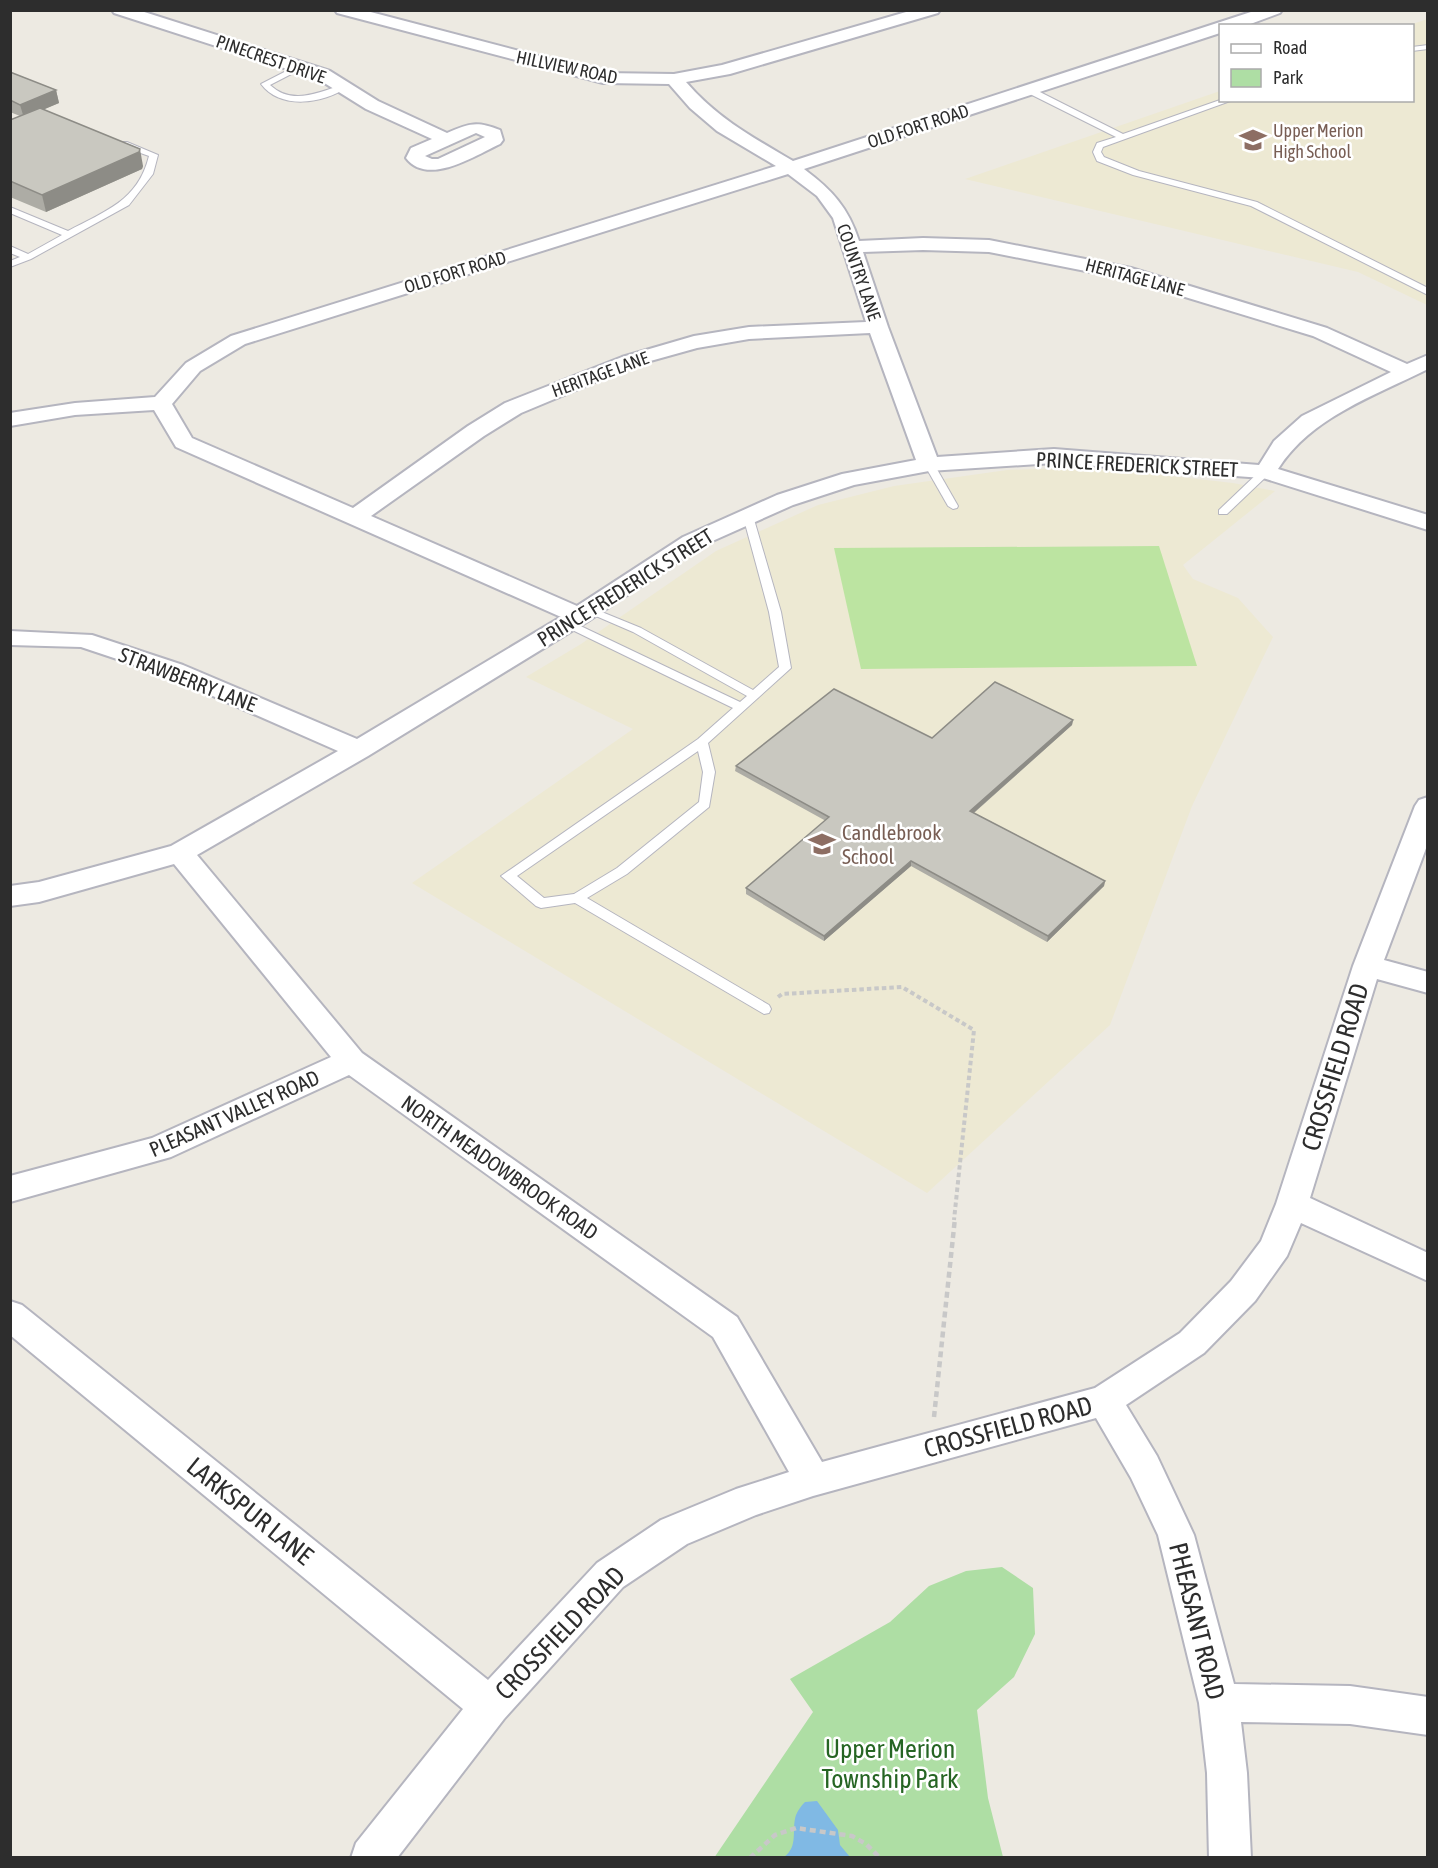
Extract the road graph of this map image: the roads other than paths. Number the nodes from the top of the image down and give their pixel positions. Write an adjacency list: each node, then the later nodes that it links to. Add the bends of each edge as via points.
1 (120, 10): 7 (street, PINECREST DRIVE)
2 (343, 10): 8 (street, HILLVIEW ROAD, via 603,78)
3 (1274, 10): 5 (street)
4 (919, 12): 8 (street, HILLVIEW ROAD, via 724,70)
5 (1234, 24)
6 (1219, 29): 10 (street, OLD FORT ROAD)
7 (298, 67): 9 (street, PINECREST DRIVE, via 324,75); 9 (lane, via 265,84 268,89 292,101 307,100)
8 (674, 79): 15 (street, COUNTRY LANE, via 723,128)
9 (343, 87): 13 (street, PINECREST DRIVE, via 372,105)
10 (1029, 90): 12 (lane); 15 (street, OLD FORT ROAD)
11 (1223, 102): 12 (lane)
12 (1123, 137): 22 (lane, via 1100,145 1100,159 1136,173 1254,204)
13 (447, 139)
14 (113, 140): 17 (lane, via 153,155 148,174 126,203)
15 (791, 167): 18 (street, COUNTRY LANE, via 823,192 842,218); 26 (street, OLD FORT ROAD, via 238,340 193,367)
16 (10, 210): 17 (lane)
17 (67, 234): 20 (lane)
18 (851, 247): 23 (street, COUNTRY LANE); 25 (street, HERITAGE LANE, via 989,246 1121,272 1320,332)
19 (10, 249): 20 (lane)
20 (28, 256): 21 (lane)
21 (10, 264)
22 (1428, 292)
23 (878, 327): 28 (street, COUNTRY LANE); 32 (street, HERITAGE LANE, via 749,333 694,342 629,361 513,408)
24 (1428, 361): 25 (street)
25 (1406, 371): 29 (street, via 1310,421 1282,446)
26 (161, 403): 27 (street); 32 (street, via 184,442)
27 (10, 420)
28 (929, 464): 29 (street, PRINCE FREDERICK STREET, via 1054,456); 30 (lane); 33 (street, PRINCE FREDERICK STREET, via 850,479)
29 (1265, 472): 31 (lane); 34 (street, PRINCE FREDERICK STREET)
30 (953, 506)
31 (1223, 512)
32 (357, 516): 35 (street)
33 (748, 516): 35 (street, PRINCE FREDERICK STREET, via 691,542); 37 (lane, via 775,612 785,668)
34 (1428, 523)
35 (577, 616): 37 (lane, via 637,630); 38 (lane); 40 (street, PRINCE FREDERICK STREET)
36 (10, 638): 40 (street, STRAWBERRY LANE, via 83,640 174,670)
37 (754, 695): 38 (lane)
38 (741, 707): 39 (lane)
39 (702, 742): 44 (lane, via 709,772 705,804 622,871); 44 (lane, via 508,876 541,903)
40 (359, 750): 42 (street, PRINCE FREDERICK STREET)
41 (1428, 806): 45 (street, CROSSFIELD ROAD)
42 (180, 853): 43 (street, PRINCE FREDERICK STREET, via 39,892); 48 (street, NORTH MEADOWBROOK ROAD)
43 (10, 896)
44 (577, 898): 47 (lane)
45 (1366, 966): 46 (street); 50 (street, CROSSFIELD ROAD)
46 (1428, 983)
47 (764, 1009)
48 (351, 1061): 49 (street, PLEASANT VALLEY ROAD, via 160,1148); 54 (street, NORTH MEADOWBROOK ROAD, via 725,1327)
49 (10, 1188)
50 (1292, 1204): 51 (street); 53 (street, CROSSFIELD ROAD, via 1275,1247 1243,1291 1192,1343)
51 (1428, 1268)
52 (10, 1315): 56 (street, LARKSPUR LANE)
53 (1104, 1401): 54 (street, CROSSFIELD ROAD); 55 (street, PHEASANT ROAD, via 1143,1467 1176,1535)
54 (813, 1480): 56 (street, CROSSFIELD ROAD, via 674,1532 610,1575)
55 (1219, 1703): 57 (street, via 1339,1705); 59 (street, PHEASANT ROAD)
56 (490, 1706): 58 (street, CROSSFIELD ROAD)
57 (1428, 1716)
58 (371, 1857)
59 (1230, 1857)

